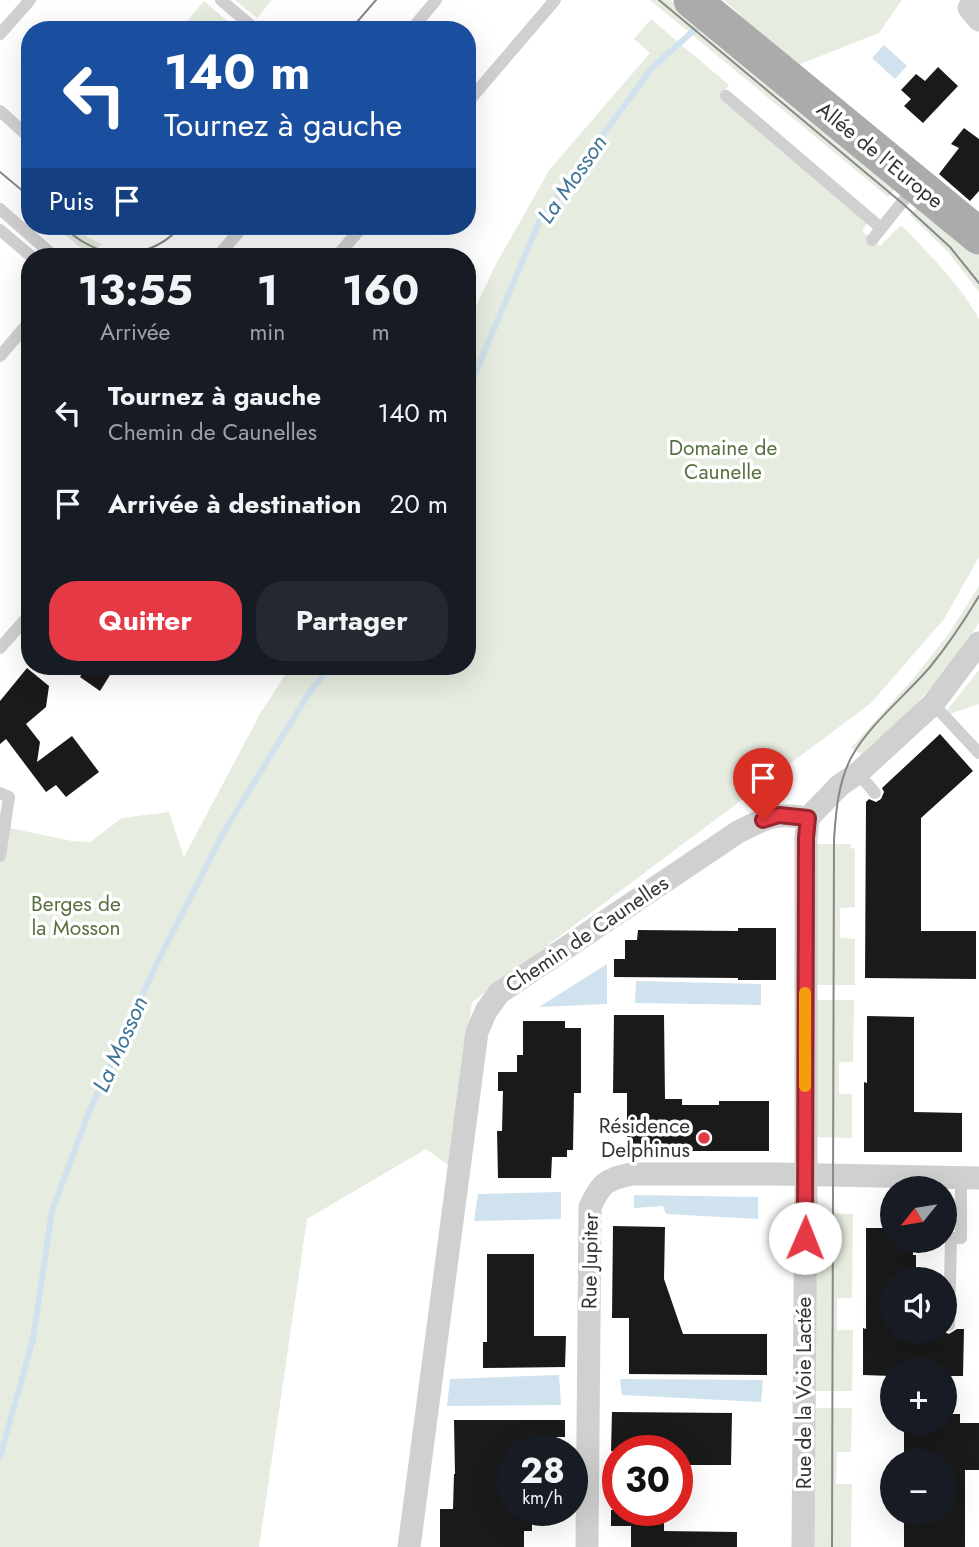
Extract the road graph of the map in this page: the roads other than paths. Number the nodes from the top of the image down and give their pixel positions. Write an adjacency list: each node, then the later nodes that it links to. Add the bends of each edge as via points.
1 (30, 0): 10 (lane)
2 (221, 0): 8 (lane)
3 (436, 0): 9 (lane)
4 (692, 0): 15 (main road, Allée de l'Europe)
5 (974, 0): 7 (street, via 969,8)
6 (551, 2): 11 (lane)
7 (979, 20)
8 (246, 21)
9 (418, 21)
10 (0, 34)
11 (476, 92)
12 (726, 96): 18 (lane)
13 (0, 111): 14 (lane)
14 (21, 130)
15 (916, 185): 18 (lane); 21 (main road, Allée de l'Europe)
16 (0, 209): 17 (lane)
17 (21, 227)
18 (881, 228): 22 (lane)
19 (0, 230): 23 (lane)
20 (30, 235): 24 (lane)
21 (979, 236)
22 (872, 240)
23 (21, 248)
24 (45, 248)
25 (21, 332): 26 (lane)
26 (0, 356)
27 (21, 624): 29 (lane)
28 (979, 643): 30 (street)
29 (0, 648)
30 (933, 704): 31 (lane); 32 (street)
31 (979, 753)
32 (858, 773): 34 (lane); 35 (street)
33 (0, 793): 36 (lane, via 9,797)
34 (875, 793)
35 (808, 818): 37 (street, Rue de la Voie Lactée); 40 (street, Chemin de Caunelles, via 779,815 738,832 499,993 486,1011 477,1032)
36 (0, 856)
37 (806, 1175): 38 (street, Rue Jupiter); 41 (street, Rue Jupiter, via 631,1174 612,1178 598,1189 590,1207); 42 (street, Rue de la Voie Lactée)
38 (970, 1178): 39 (lane, via 961,1238 951,1238)
39 (950, 1267)
40 (409, 1547)
41 (587, 1547)
42 (803, 1547)

